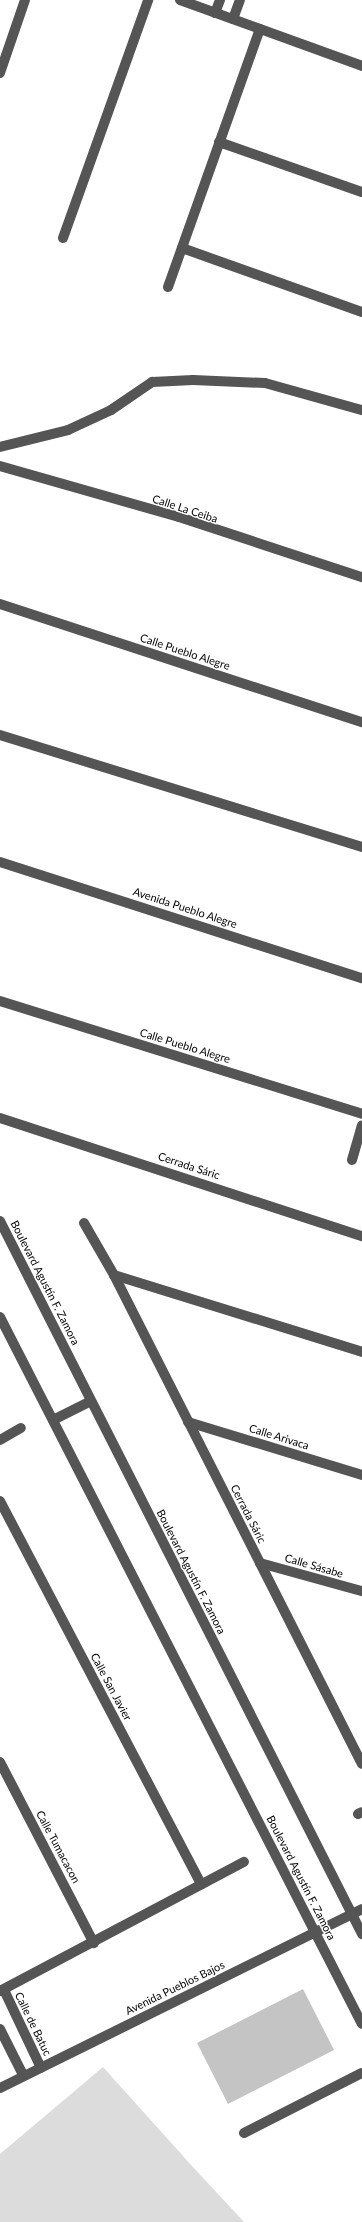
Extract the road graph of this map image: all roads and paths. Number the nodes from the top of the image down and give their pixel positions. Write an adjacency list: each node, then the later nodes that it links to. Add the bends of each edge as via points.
1 (25, 0): 10 (street)
2 (148, 0): 13 (street)
3 (180, 0): 6 (street)
4 (220, 0): 6 (street)
5 (240, 0): 7 (street)
6 (216, 13): 7 (street)
7 (233, 19): 8 (street)
8 (260, 29): 9 (street); 11 (street)
9 (362, 66)
10 (0, 73)
11 (219, 142): 12 (street); 14 (street)
12 (362, 192)
13 (63, 238)
14 (182, 248): 15 (street); 16 (street)
15 (168, 287)
16 (362, 312)
17 (362, 410): 18 (street, via 265,384 193,380 152,382 111,410 68,430)
18 (0, 447)
19 (0, 466): 20 (street, Calle La Ceiba, via 179,517)
20 (362, 576)
21 (0, 604): 22 (street, Calle Pueblo Alegre)
22 (362, 722)
23 (0, 735): 24 (street)
24 (362, 847)
25 (0, 862): 26 (street, Avenida Pueblo Alegre)
26 (362, 978)
27 (0, 1001): 28 (street, Calle Pueblo Alegre)
28 (362, 1114)
29 (3, 1122): 34 (street, Cerrada Sáric)
30 (362, 1126): 31 (street)
31 (352, 1160)
32 (0, 1221): 38 (street, Boulevard Agustín F. Zamora)
33 (84, 1223): 35 (street, Cerrada Sáric)
34 (362, 1236)
35 (114, 1275): 37 (street); 40 (street, Cerrada Sáric)
36 (0, 1317): 39 (street, Boulevard Agustín F. Zamora)
37 (362, 1352)
38 (91, 1401): 39 (street); 52 (street, Boulevard Agustín F. Zamora)
39 (53, 1420): 53 (street, Boulevard Agustín F. Zamora)
40 (188, 1422): 43 (street, Calle Arivaca); 45 (street, Cerrada Sáric)
41 (20, 1428): 42 (street)
42 (0, 1440)
43 (362, 1475)
44 (0, 1501): 50 (street, Calle San Javier)
45 (260, 1563): 46 (street, Calle Sásabe); 48 (street, Cerrada Sáric)
46 (362, 1591)
47 (0, 1762): 55 (street, Calle Tumacacon)
48 (362, 1764)
49 (244, 1862): 50 (street)
50 (201, 1884): 55 (street)
51 (362, 1909): 52 (street, Avenida Pueblos Bajos)
52 (352, 1913): 53 (street, Avenida Pueblos Bajos); 54 (street, Boulevard Agustín F. Zamora)
53 (315, 1932): 57 (street, Boulevard Agustín F. Zamora); 59 (street, Avenida Pueblos Bajos)
54 (362, 1934)
55 (94, 1943): 56 (street)
56 (2, 1991): 59 (street, Calle de Batuc)
57 (362, 2024)
58 (0, 2029): 61 (street)
59 (41, 2068): 61 (street, Avenida Pueblos Bajos)
60 (362, 2073): 63 (street)
61 (23, 2076): 62 (street, Avenida Pueblos Bajos)
62 (0, 2088)
63 (244, 2133)

